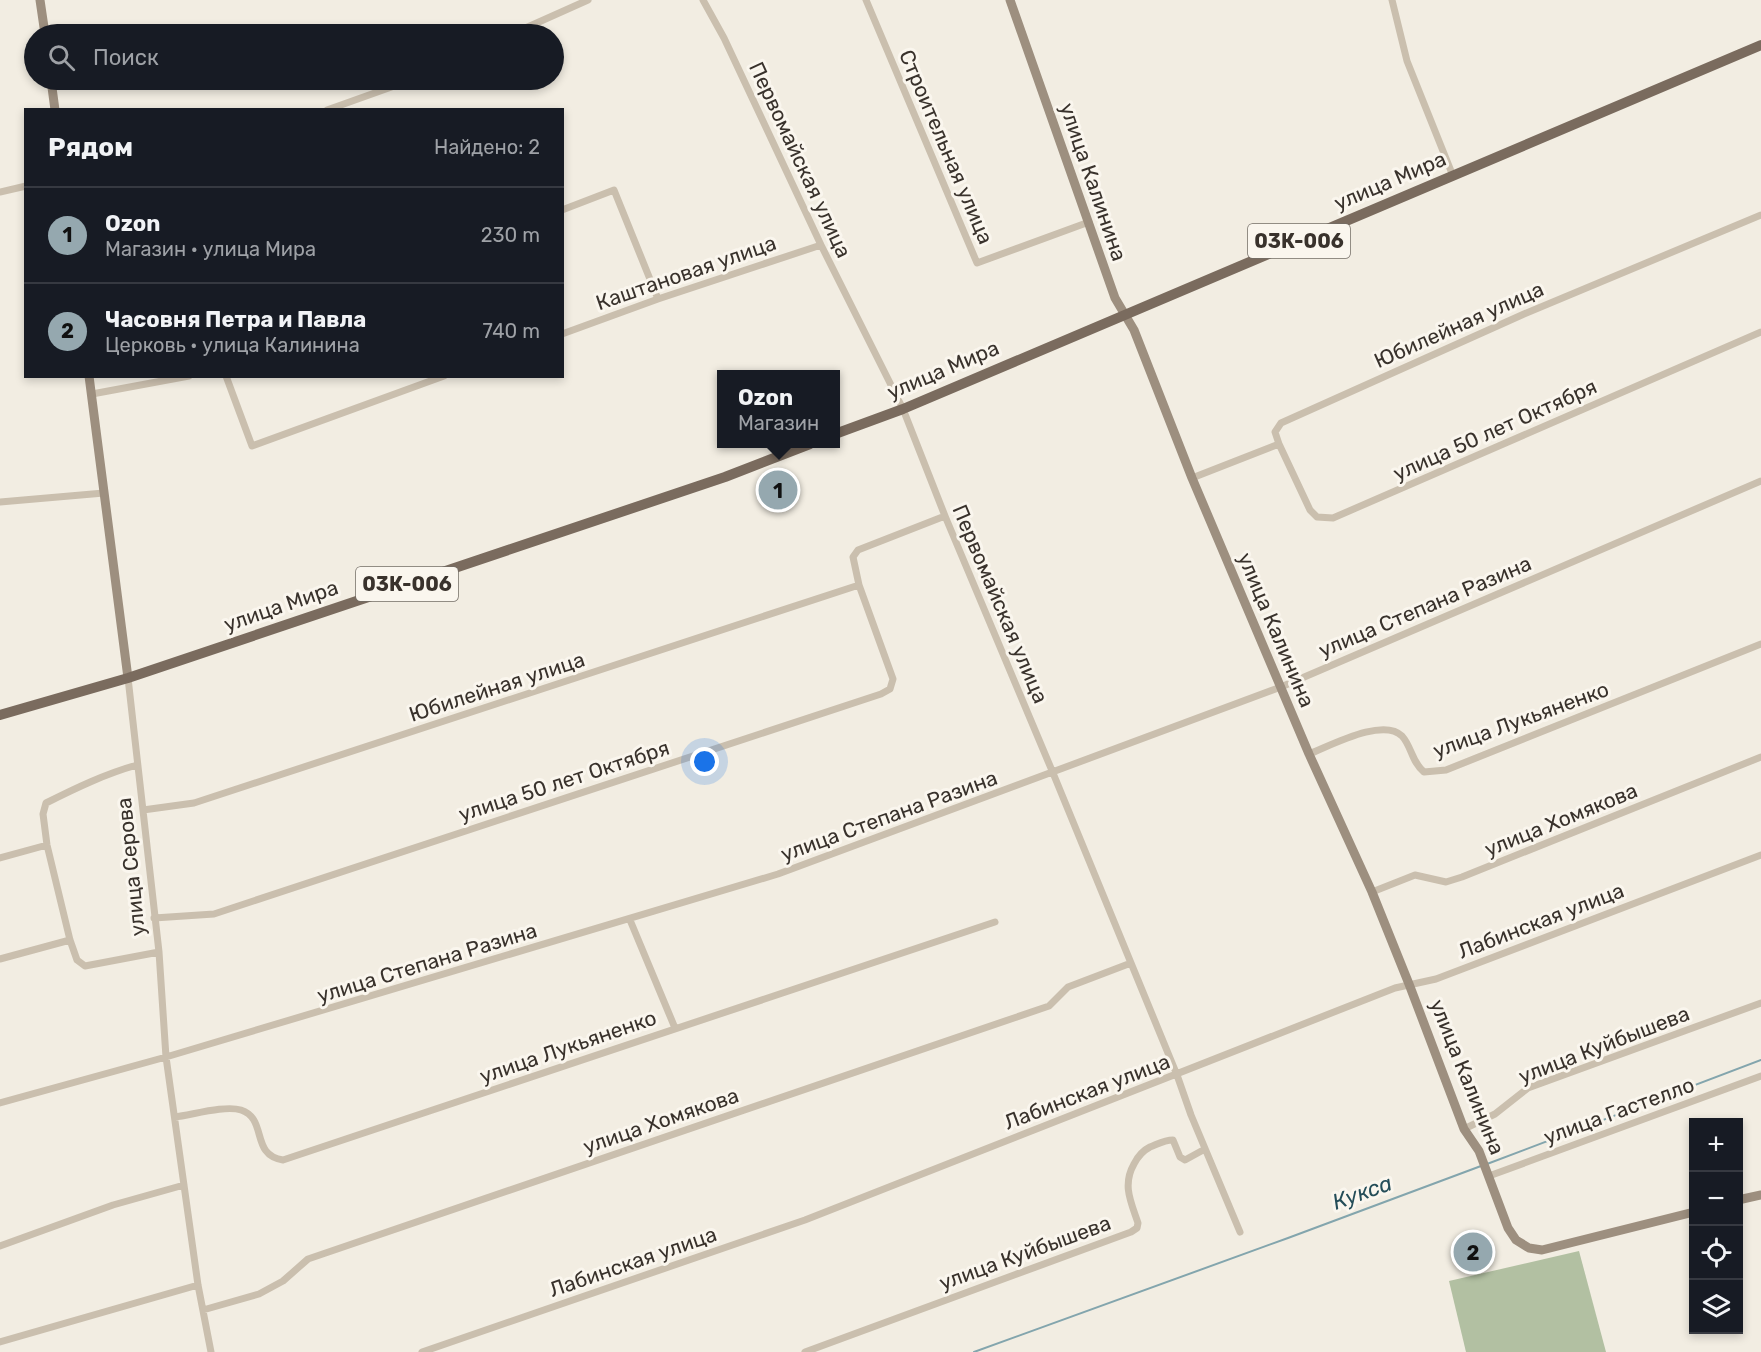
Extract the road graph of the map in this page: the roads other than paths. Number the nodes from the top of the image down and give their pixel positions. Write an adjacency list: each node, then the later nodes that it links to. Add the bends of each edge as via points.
1 (40, 0): 7 (street)
2 (588, 0): 8 (street)
3 (703, 0): 20 (street, Первомайская улица)
4 (866, 0): 19 (street, Строительная улица, via 978,263)
5 (1010, 0): 19 (street, улица Калинина)
6 (1392, 0): 14 (street, via 1407,61)
7 (44, 24)
8 (534, 24)
9 (1761, 45): 14 (main road, улица Мира / 03К-006)
10 (52, 90): 12 (street)
11 (383, 90): 13 (street)
12 (55, 108)
13 (333, 108)
14 (1454, 176): 22 (main road, улица Мира / 03К-006)
15 (24, 186): 16 (street)
16 (0, 192)
17 (564, 209): 21 (street, via 614,190)
18 (1761, 214): 32 (street, Юбилейная улица, via 1281,423 1275,432)
19 (1089, 222): 22 (street, улица Калинина, via 1115,298)
20 (821, 245): 21 (street, Каштановая улица); 30 (street, Первомайская улица)
21 (658, 299): 24 (street, Каштановая улица)
22 (1125, 315): 30 (main road, улица Мира / 03К-006); 34 (street, улица Калинина)
23 (1761, 332): 32 (street, улица 50 лет Октября, via 1333,518 1317,517 1310,510)
24 (564, 333)
25 (89, 378): 29 (street, улица Серова)
26 (178, 378): 29 (street)
27 (227, 378): 28 (street, via 252,446)
28 (439, 378)
29 (92, 394): 36 (street, улица Серова)
30 (903, 409): 31 (main road, улица Мира / 03К-006); 38 (street, Первомайская улица)
31 (840, 432)
32 (1280, 444): 34 (street)
33 (800, 448): 41 (main road, улица Мира / 03К-006, via 725,477)
34 (1192, 478): 42 (street, улица Калинина)
35 (1761, 481): 42 (street, улица Степана Разина)
36 (104, 493): 37 (street); 41 (street, улица Серова)
37 (0, 502)
38 (945, 516): 39 (street, улица 50 лет Октября, via 858,550 853,557); 47 (street, Первомайская улица)
39 (859, 585): 48 (street, Юбилейная улица, via 194,803); 53 (street, улица 50 лет Октября, via 893,679 890,689 881,694 214,914)
40 (1761, 645): 44 (street, улица Лукьяненко, via 1446,770 1424,772 1416,766 1402,736 1389,729 1372,729)
41 (128, 678): 43 (main road, улица Мира / 03К-006); 46 (street, улица Серова)
42 (1281, 687): 44 (street, улица Калинина); 47 (street, улица Степана Разина)
43 (0, 715)
44 (1309, 754): 52 (street, улица Калинина)
45 (1761, 757): 52 (street, улица Хомякова, via 1462,877 1446,882 1415,875)
46 (137, 765): 48 (street, улица Серова); 49 (street, via 111,772 46,803 43,814)
47 (1053, 773): 54 (street, улица Степана Разина, via 778,874); 59 (street, Первомайская улица)
48 (143, 810): 53 (street, улица Серова)
49 (47, 845): 51 (street); 56 (street)
50 (1761, 855): 60 (street, Лабинская улица, via 1436,979)
51 (0, 858)
52 (1372, 892): 60 (street, улица Калинина)
53 (154, 918): 57 (street, улица Серова)
54 (630, 920): 62 (street); 63 (street, улица Степана Разина)
55 (995, 922): 62 (street, улица Лукьяненко)
56 (70, 940): 57 (street, via 77,960 85,966); 58 (street)
57 (159, 952): 63 (street, улица Серова)
58 (0, 959)
59 (1131, 963): 64 (street, Первомайская улица); 78 (street, улица Хомякова, via 1068,987 1049,1006 308,1259 267,1290)
60 (1409, 984): 64 (street, Лабинская улица); 68 (street, улица Калинина)
61 (1761, 1003): 68 (street, улица Куйбышева, via 1528,1088 1495,1114)
62 (675, 1028): 67 (street, улица Лукьяненко, via 283,1160 265,1152 252,1116 241,1110 230,1108)
63 (166, 1057): 66 (street, улица Степана Разина); 67 (street, улица Серова)
64 (1177, 1075): 69 (street, Первомайская улица); 81 (street, Лабинская улица, via 805,1220)
65 (1761, 1076): 70 (street, улица Гастелло)
66 (0, 1103)
67 (175, 1117): 71 (street, улица Серова)
68 (1464, 1129): 70 (street, улица Калинина)
69 (1205, 1149): 75 (street, Первомайская улица); 82 (street, улица Куйбышева, via 1185,1160 1173,1140 1143,1150 1127,1182 1138,1223 1131,1232)
70 (1487, 1172): 74 (street, улица Калинина, via 1508,1228 1516,1240 1529,1248 1542,1250)
71 (184, 1185): 76 (street, via 113,1205); 77 (street, улица Серова)
72 (1761, 1195): 73 (street)
73 (1743, 1199)
74 (1689, 1213)
75 (1240, 1232)
76 (0, 1246)
77 (198, 1285): 78 (street, улица Серова); 79 (street)
78 (203, 1310): 80 (street, улица Серова)
79 (0, 1342)
80 (211, 1352)
81 (422, 1352)
82 (805, 1352)

